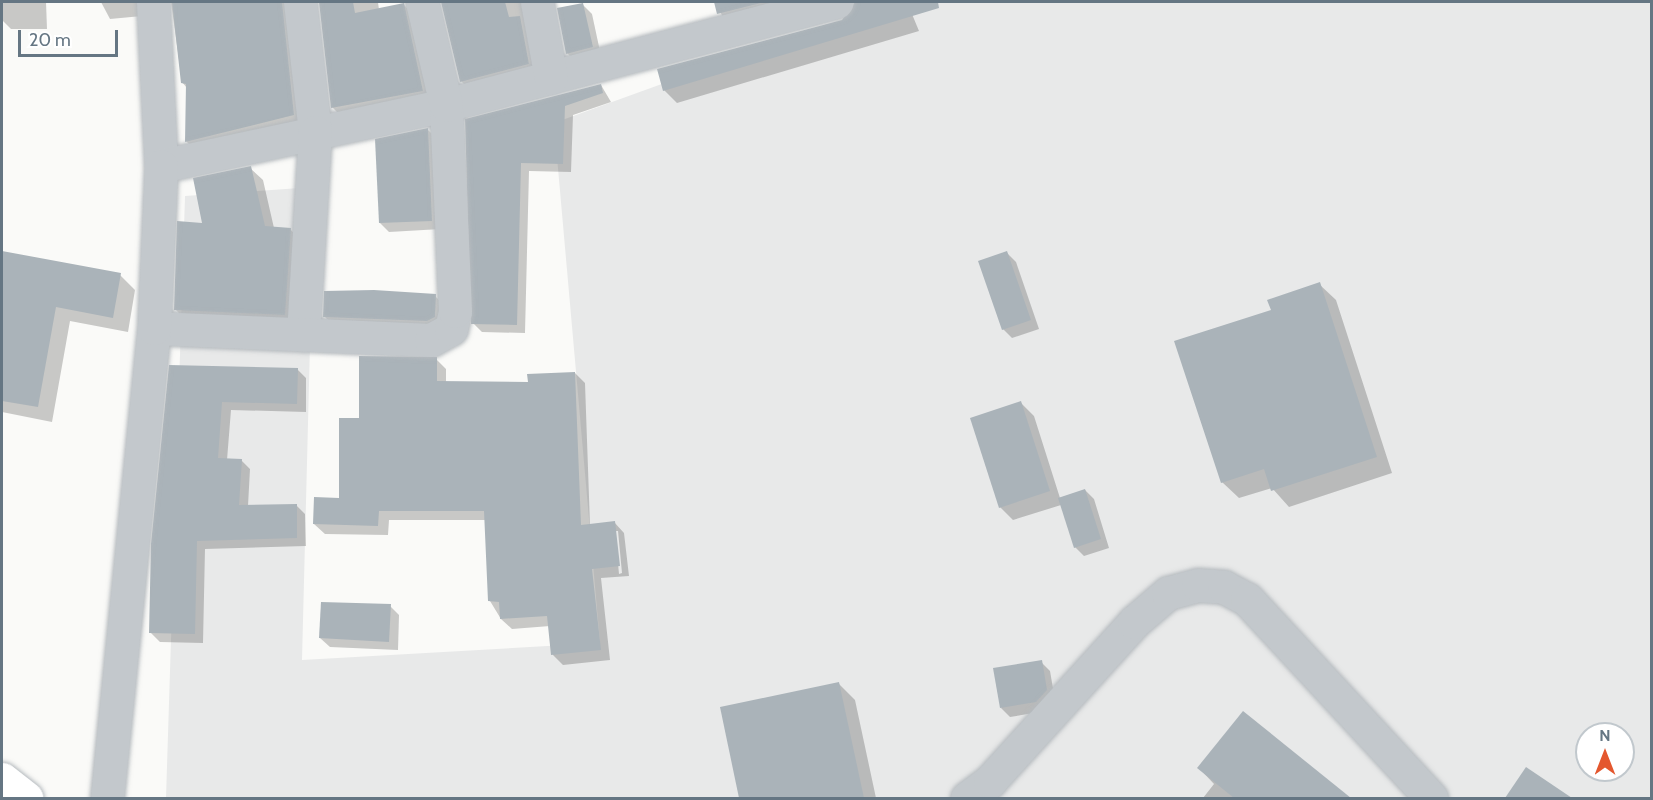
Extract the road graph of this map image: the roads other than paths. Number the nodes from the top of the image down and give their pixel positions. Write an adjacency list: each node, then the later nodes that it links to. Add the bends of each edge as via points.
1 (153, 2): 10 (street)
2 (300, 2): 9 (street)
3 (422, 2): 8 (street)
4 (537, 2): 7 (street)
5 (837, 2): 6 (street)
6 (765, 11): 7 (street)
7 (551, 78): 8 (street)
8 (447, 105): 9 (street); 12 (street, via 455,311 451,329 431,340)
9 (315, 132): 10 (street); 12 (street)
10 (161, 166): 11 (street)
11 (154, 328): 12 (street); 15 (street)
12 (303, 334)
13 (2, 779): 14 (main road)
14 (26, 798)
15 (107, 798)
16 (967, 798): 17 (street, via 990,781 1134,622 1168,593 1198,585 1224,587 1247,599)
17 (1431, 798)

